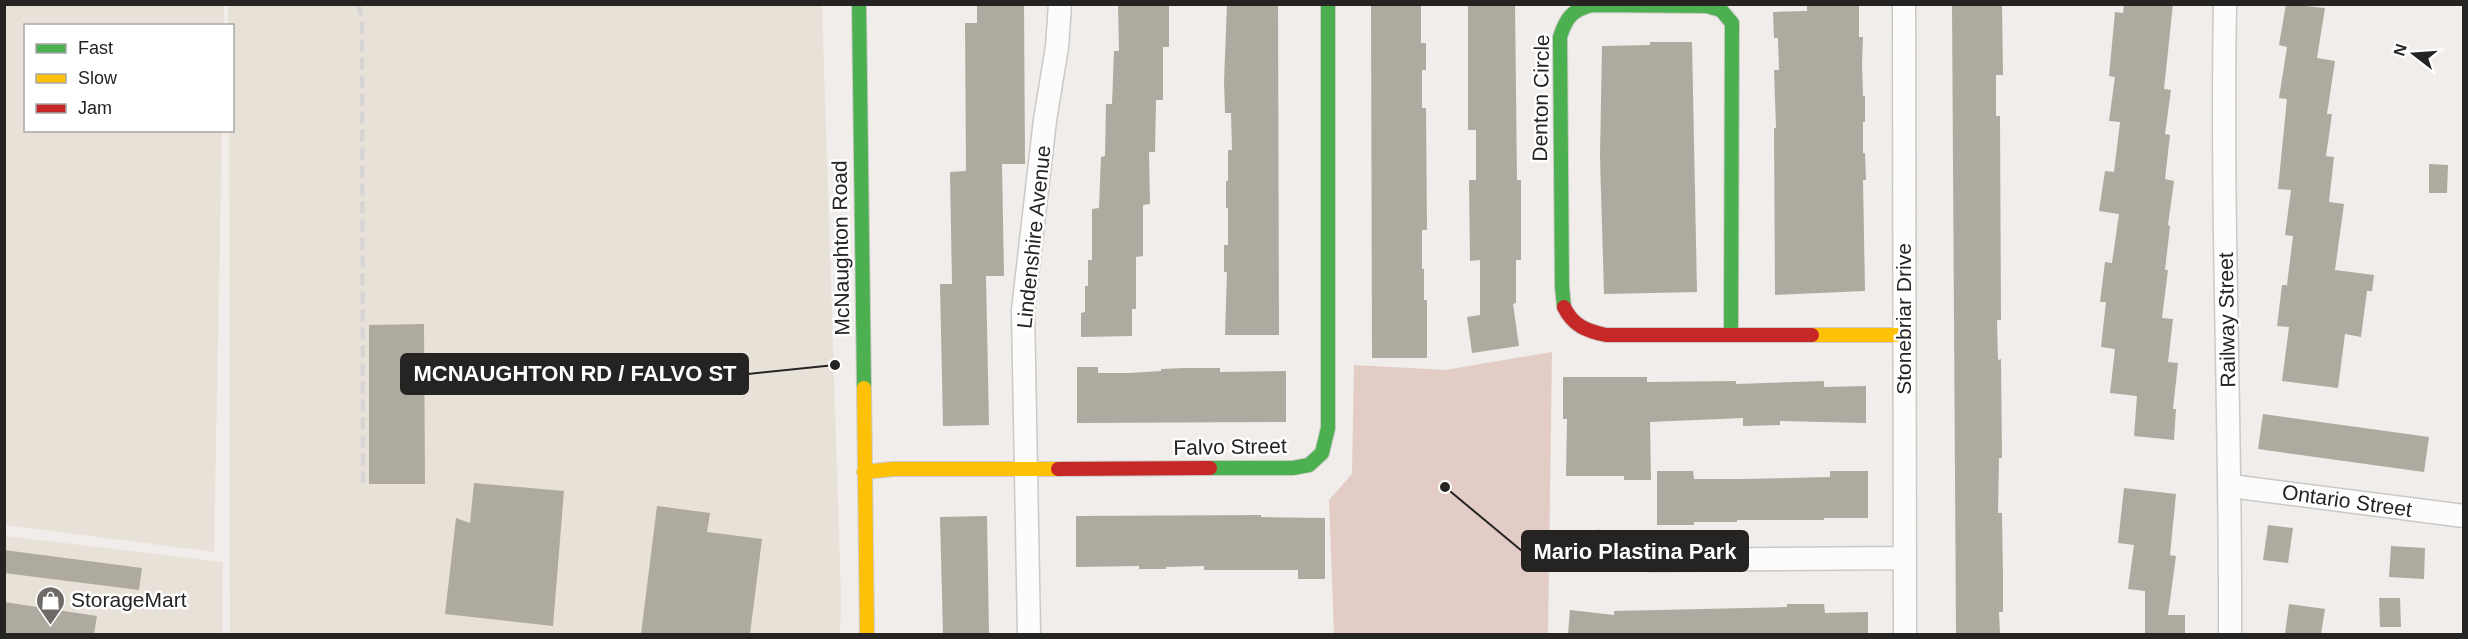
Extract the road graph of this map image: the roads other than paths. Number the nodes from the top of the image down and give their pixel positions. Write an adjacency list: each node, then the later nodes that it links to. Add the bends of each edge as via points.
1 (859, 4): 9 (street, McNaughton Road)
2 (1060, 4): 8 (street, Lindenshire Avenue, via 1023,310)
3 (1328, 4): 8 (street, Falvo Street, via 1329,347 1328,428 1323,453 1309,465 1293,468)
4 (1904, 4): 7 (street, Stonebriar Drive)
5 (2225, 4): 10 (street, Railway Street, via 2223,134)
6 (1731, 334): 6 (street, Denton Circle, via 1732,23 1721,10 1707,6 1592,5 1575,9 1567,15 1560,37 1560,290 1564,313 1588,333); 7 (street, Denton Circle)
7 (1905, 335): 13 (street, Stonebriar Drive)
8 (1026, 470): 9 (street, Falvo Street); 15 (street)
9 (864, 472): 14 (street, McNaughton Road)
10 (2231, 486): 11 (street, Ontario Street); 17 (street, Railway Street)
11 (2463, 516)
12 (1599, 542): 13 (street, via 1649,560)
13 (1905, 558): 16 (street, Stonebriar Drive)
14 (867, 634)
15 (1029, 634)
16 (1905, 634)
17 (2230, 634)

